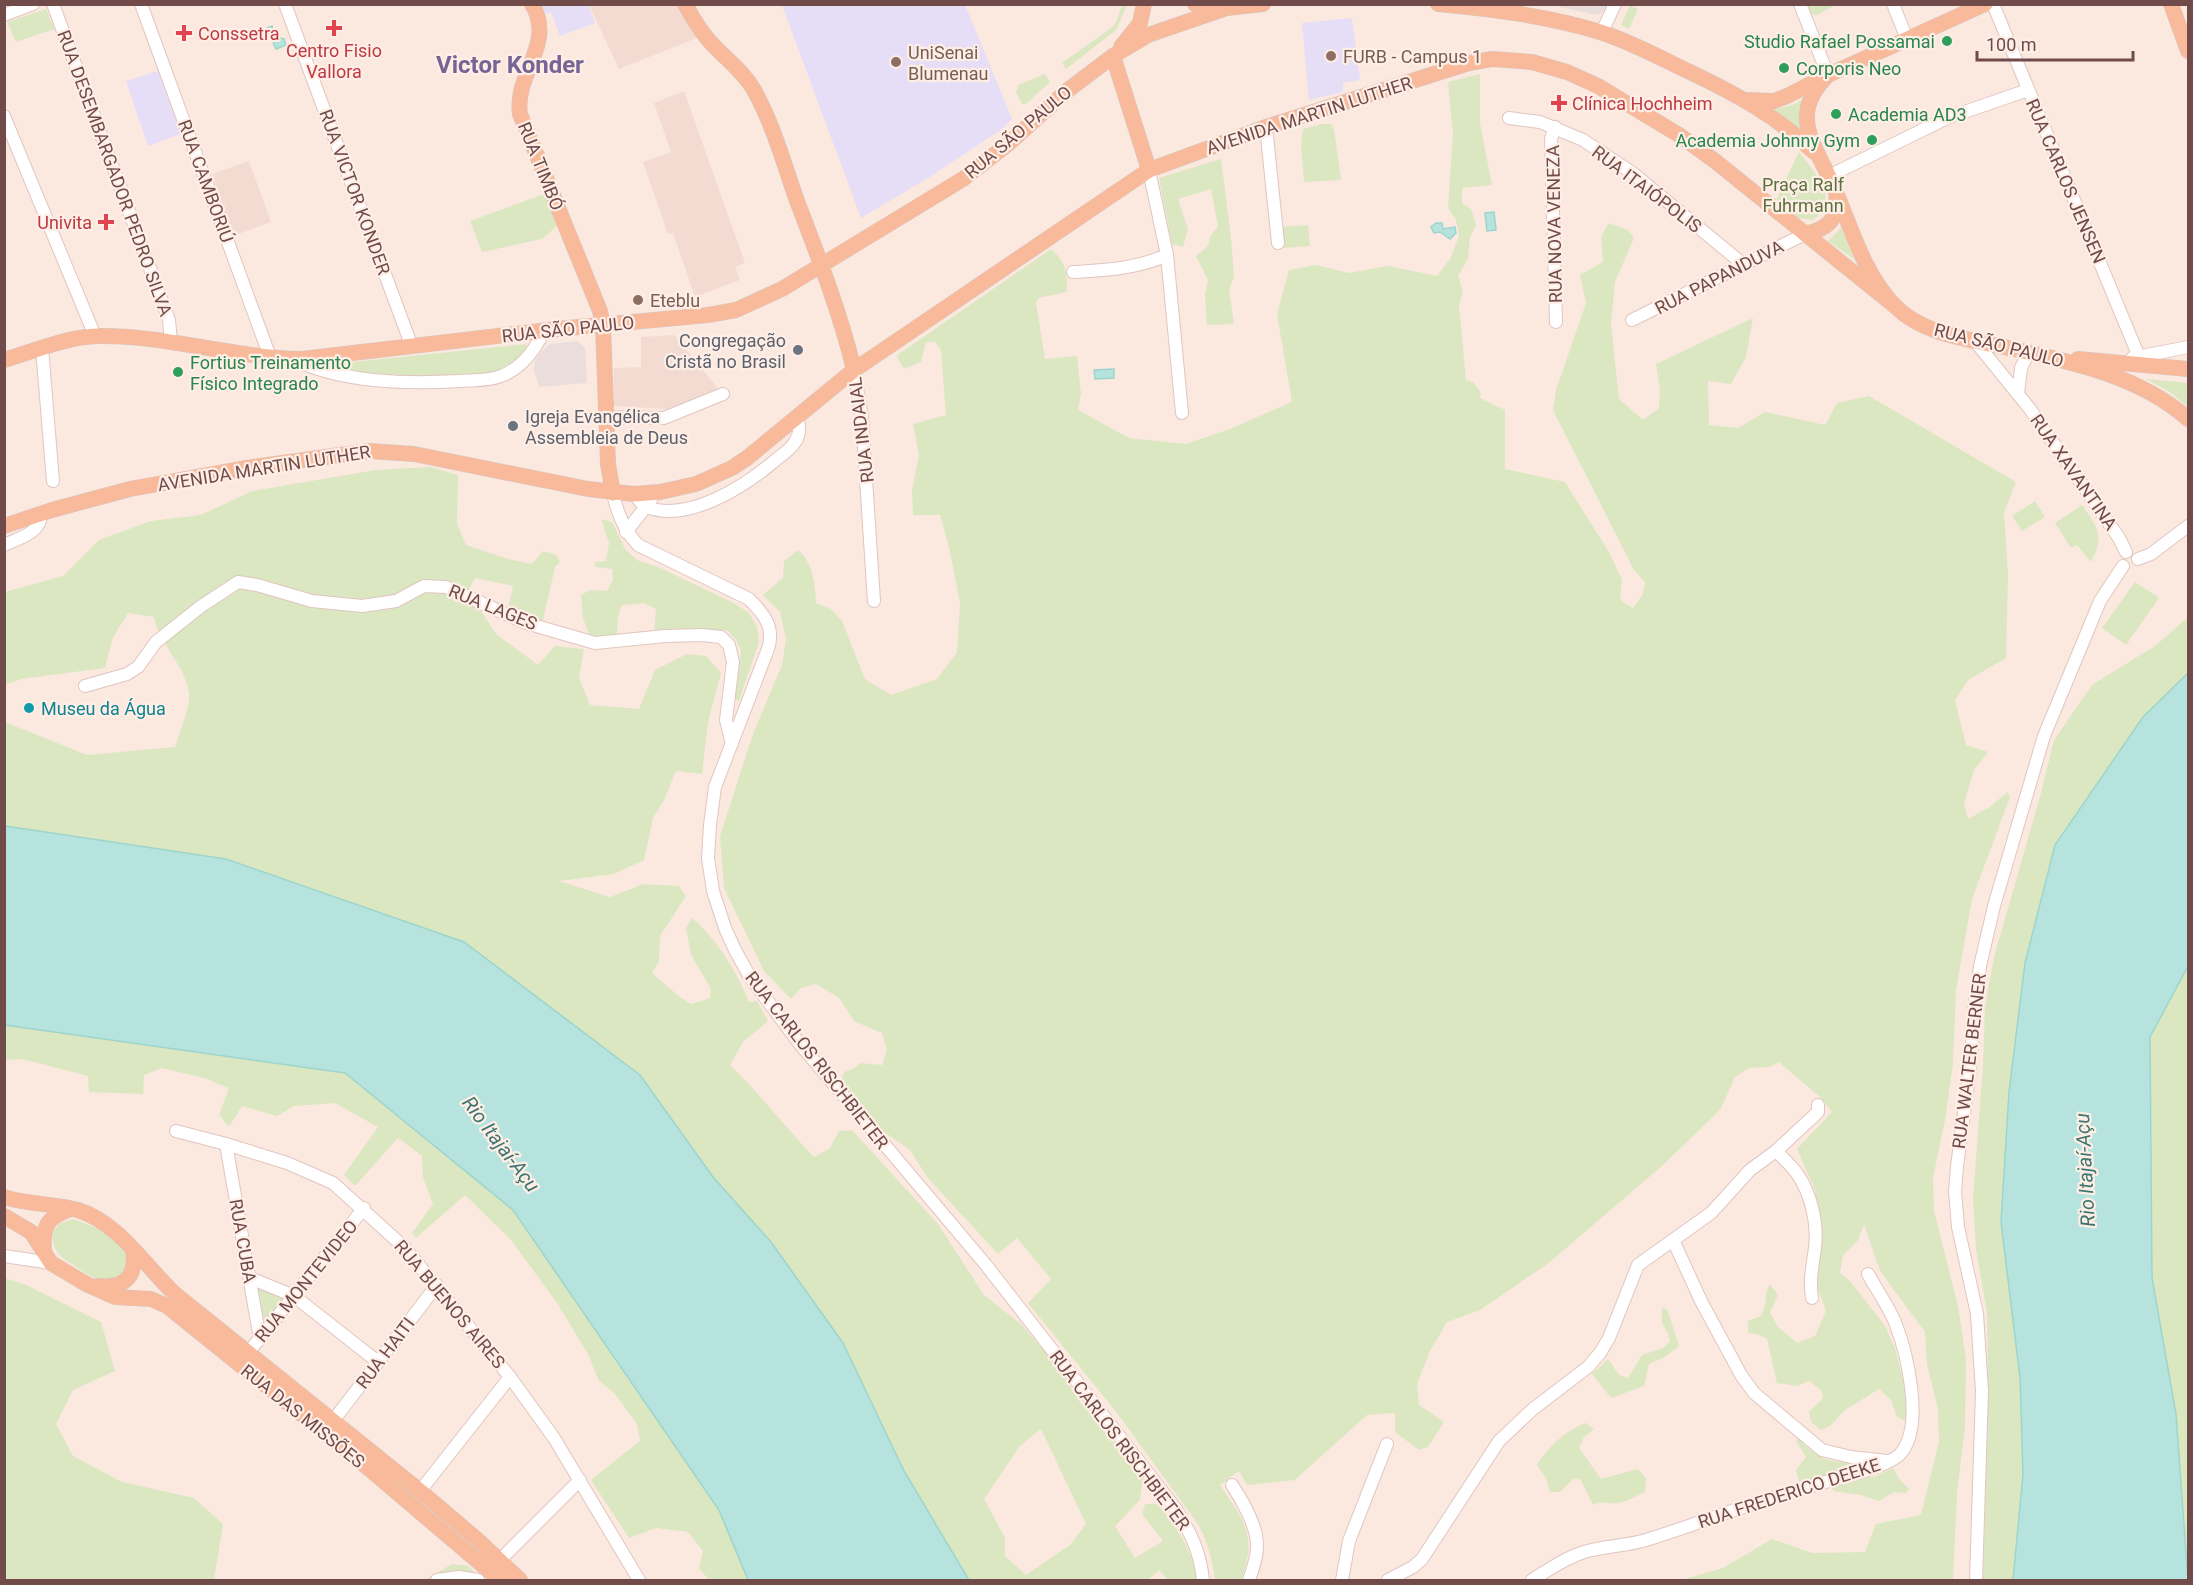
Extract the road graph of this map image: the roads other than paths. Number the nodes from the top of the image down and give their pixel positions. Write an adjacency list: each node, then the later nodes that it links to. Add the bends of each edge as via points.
1 (33, 4): 18 (street)
2 (53, 4): 48 (street, RUA DESEMBARGADOR PEDRO SILVA, via 169,320)
3 (141, 4): 54 (street, RUA CAMBORIÚ)
4 (285, 4): 50 (street, RUA VICTOR KONDER)
5 (532, 4): 43 (main road, RUA TIMBÓ, via 540,25 539,44 519,96 520,114 596,297)
6 (686, 4): 37 (main road, RUA INDAIAL, via 700,31 753,89)
7 (1144, 4): 22 (main road, via 1136,29)
8 (1195, 4): 17 (main road)
9 (1263, 4): 17 (main road, RUA SÃO PAULO)
10 (1438, 4): 19 (main road, RUA SÃO PAULO, via 1518,14)
11 (1615, 4): 19 (street)
12 (1800, 4): 23 (street)
13 (1893, 4): 20 (street)
14 (1985, 4): 20 (main road)
15 (1993, 4): 24 (street, RUA CARLOS JENSEN)
16 (2171, 4): 21 (main road)
17 (1227, 8): 22 (main road, RUA SÃO PAULO, via 1148,35)
18 (4, 15)
19 (1602, 32): 25 (main road, RUA SÃO PAULO)
20 (1907, 39): 23 (main road)
21 (2188, 51)
22 (1113, 56): 31 (main road); 37 (main road, RUA SÃO PAULO, via 963,179)
23 (1828, 75): 25 (main road, RUA SÃO PAULO, via 1774,101); 30 (main road, RUA SÃO PAULO, via 1817,86 1806,111)
24 (2028, 90): 32 (street, via 1947,118); 56 (street, RUA CARLOS JENSEN)
25 (1746, 100): 30 (main road, RUA SÃO PAULO)
26 (4, 116): 46 (street)
27 (1509, 118): 29 (street, RUA ITAIÓPOLIS)
28 (1266, 127): 31 (main road, AVENIDA MARTIN LUTHER); 34 (main road, AVENIDA MARTIN LUTHER, via 1469,63 1492,59 1532,62 1581,77 1678,135); 35 (street)
29 (1555, 127): 38 (street, RUA ITAIÓPOLIS, via 1583,140 1634,174); 42 (street, RUA NOVA VENEZA, via 1551,139)
30 (1817, 155): 32 (main road, RUA SÃO PAULO)
31 (1149, 170): 36 (street); 61 (main road, AVENIDA MARTIN LUTHER)
32 (1829, 176): 33 (main road, RUA SÃO PAULO)
33 (1836, 192): 34 (main road, via 1833,218 1825,228); 40 (main road, RUA SÃO PAULO, via 1863,259)
34 (1805, 234): 38 (street, RUA PAPANDUVA); 40 (main road, AVENIDA MARTIN LUTHER)
35 (1278, 243)
36 (1167, 255): 39 (street, via 1131,268); 64 (street)
37 (820, 264): 43 (main road, RUA SÃO PAULO, via 782,289 736,310); 61 (main road, RUA INDAIAL)
38 (1744, 265): 41 (street, RUA PAPANDUVA)
39 (1073, 272)
40 (1895, 306): 47 (main road, RUA SÃO PAULO, via 1922,324)
41 (1632, 320)
42 (1556, 322)
43 (603, 325): 44 (main road, RUA SÃO PAULO); 53 (main road, RUA CARLOS RISCHBIETER)
44 (582, 327): 45 (main road, RUA SÃO PAULO); 53 (main road)
45 (544, 331): 50 (main road, RUA SÃO PAULO); 57 (street, via 522,363 488,379 384,382 322,370)
46 (95, 336): 48 (main road, RUA SÃO PAULO); 51 (main road, RUA SÃO PAULO)
47 (1974, 340): 52 (main road, RUA SÃO PAULO); 63 (street, RUA XAVANTINA)
48 (171, 342): 54 (main road, RUA SÃO PAULO)
49 (2188, 346): 56 (street)
50 (412, 347): 57 (main road, RUA SÃO PAULO)
51 (42, 348): 58 (main road, RUA SÃO PAULO); 69 (street)
52 (2029, 352): 55 (main road, RUA SÃO PAULO); 63 (street, via 2021,368)
53 (603, 353): 65 (main road, RUA CARLOS RISCHBIETER)
54 (270, 357): 57 (main road, RUA SÃO PAULO)
55 (2049, 357): 59 (main road); 67 (main road, RUA SÃO PAULO, via 2123,379 2160,397)
56 (2139, 357): 59 (street)
57 (291, 359)
58 (4, 360)
59 (2119, 361): 60 (main road)
60 (2188, 369)
61 (854, 370): 66 (main road, AVENIDA MARTIN LUTHER); 83 (street, RUA INDAIAL, via 862,418)
62 (723, 394): 65 (street, via 664,418)
63 (2018, 394): 80 (street, RUA XAVANTINA)
64 (1182, 412)
65 (605, 417): 68 (main road, RUA CARLOS RISCHBIETER)
66 (797, 418): 71 (main road, AVENIDA MARTIN LUTHER, via 732,468 696,484); 74 (street, via 799,430 794,444 731,493 676,510)
67 (2188, 419)
68 (608, 464): 70 (main road, via 597,478); 72 (main road, RUA CARLOS RISCHBIETER)
69 (53, 481)
70 (577, 487): 72 (main road, AVENIDA MARTIN LUTHER); 75 (main road, AVENIDA MARTIN LUTHER, via 414,454 369,451 130,489)
71 (660, 492): 73 (main road, AVENIDA MARTIN LUTHER); 74 (street)
72 (613, 493): 73 (main road, AVENIDA MARTIN LUTHER); 78 (street, RUA CARLOS RISCHBIETER)
73 (633, 494): 74 (street)
74 (646, 507): 78 (street)
75 (41, 514): 76 (main road, AVENIDA MARTIN LUTHER); 79 (street, via 33,532)
76 (4, 526)
77 (2188, 526): 81 (street)
78 (626, 532): 85 (street, RUA CARLOS RISCHBIETER, via 638,545 749,598 763,612 771,639)
79 (4, 545)
80 (2126, 552): 81 (street, via 2135,553); 82 (street, via 2121,559)
81 (2138, 559): 82 (street, via 2133,568)
82 (2123, 566): 126 (street, RUA WALTER BERNER, via 2100,601 2044,736 1980,966 1955,1192 1958,1227 1977,1314 1981,1380)
83 (874, 602)
84 (85, 686): 85 (street, RUA LAGES, via 138,667 156,642 238,582 312,601 362,606 396,600 424,586 446,587 525,622 595,643 665,636 721,637 729,645 733,662 726,720)
85 (732, 744): 121 (street, RUA CARLOS RISCHBIETER, via 715,787 708,858 725,928 750,977 835,1088 997,1279 1176,1509 1198,1552)
86 (1818, 1105): 89 (street, via 1818,1112)
87 (176, 1131): 88 (street, RUA BUENOS AIRES)
88 (226, 1144): 91 (street, RUA BUENOS AIRES, via 333,1183); 99 (street, RUA CUBA)
89 (1776, 1151): 94 (street, via 1744,1176 1711,1213); 103 (street, via 1799,1176 1814,1219)
90 (4, 1197): 92 (main road)
91 (364, 1208): 100 (street, RUA BUENOS AIRES); 102 (street, RUA MONTEVIDEO)
92 (71, 1209): 95 (main road, via 108,1226); 97 (main road, via 49,1221 43,1241)
93 (4, 1216): 97 (main road, via 25,1226)
94 (1673, 1240): 110 (street, via 1701,1300 1754,1393 1822,1450); 124 (street, via 1638,1265 1609,1338 1588,1367 1499,1441 1422,1559)
95 (133, 1251): 101 (main road, via 134,1269 124,1282 116,1286); 105 (main road, RUA DAS MISSÕES, via 175,1294)
96 (4, 1256): 97 (street)
97 (47, 1257): 101 (main road)
98 (1868, 1275): 110 (street, RUA FREDERICO DEEKE, via 1894,1320 1915,1404 1912,1429 1902,1453)
99 (250, 1278): 102 (street); 104 (street, RUA CUBA)
100 (437, 1285): 106 (street, RUA HAITI); 107 (street, RUA BUENOS AIRES)
101 (88, 1286): 114 (main road, RUA DAS MISSÕES, via 115,1297 151,1299 167,1306)
102 (294, 1296): 104 (street, RUA MONTEVIDEO); 106 (street)
103 (1812, 1298)
104 (260, 1339): 105 (street, RUA MONTEVIDEO)
105 (248, 1353): 108 (main road, RUA DAS MISSÕES)
106 (378, 1362): 108 (street, RUA HAITI)
107 (510, 1377): 111 (street, RUA BUENOS AIRES); 113 (street)
108 (333, 1421): 113 (main road, RUA DAS MISSÕES)
109 (1387, 1444): 123 (street, via 1349,1541)
110 (1888, 1461): 125 (street, RUA FREDERICO DEEKE, via 1646,1540 1584,1552)
111 (580, 1480): 115 (street); 120 (street, RUA BUENOS AIRES)
112 (1232, 1485): 122 (street, via 1257,1543)
113 (420, 1491): 114 (main road); 115 (main road, RUA DAS MISSÕES)
114 (399, 1494): 118 (main road, RUA DAS MISSÕES)
115 (500, 1560): 119 (main road, RUA DAS MISSÕES)
116 (437, 1581): 117 (street, via 459,1577)
117 (478, 1581)
118 (501, 1581)
119 (520, 1581)
120 (639, 1581)
121 (1203, 1581)
122 (1249, 1581)
123 (1341, 1581)
124 (1388, 1581)
125 (1532, 1581)
126 (1976, 1581)

